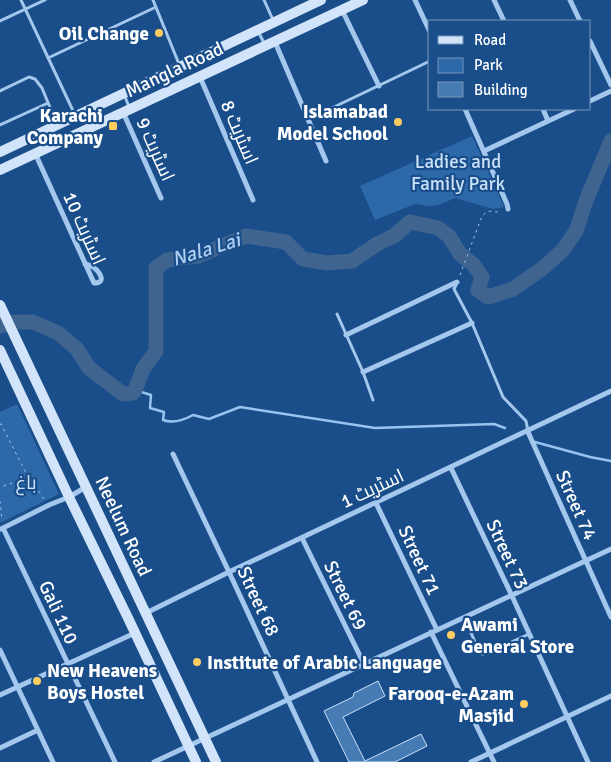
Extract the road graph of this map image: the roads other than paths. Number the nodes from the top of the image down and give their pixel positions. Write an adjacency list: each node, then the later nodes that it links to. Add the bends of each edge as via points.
1 (21, 0): 12 (lane)
2 (44, 0): 12 (lane)
3 (153, 0): 11 (lane)
4 (264, 0): 17 (lane)
5 (321, 0): 10 (main road, Mangla Road)
6 (363, 0): 13 (main road, Mangla Road)
7 (415, 0): 18 (street)
8 (494, 0): 14 (street)
9 (570, 0): 15 (street)
10 (309, 3): 17 (main road, Mangla Road)
11 (156, 8): 23 (lane); 25 (lane)
12 (25, 10): 16 (lane); 23 (lane)
13 (342, 10): 20 (main road, Mangla Road); 28 (street)
14 (504, 20)
15 (580, 20)
16 (0, 21)
17 (275, 22): 19 (main road, Mangla Road)
18 (428, 28)
19 (258, 30): 22 (lane); 25 (main road, Mangla Road)
20 (275, 42): 22 (main road, Mangla Road); 39 (street)
21 (591, 43): 27 (street)
22 (265, 46): 26 (main road, Mangla Road)
23 (48, 58): 38 (lane)
24 (428, 62): 28 (lane)
25 (179, 66): 31 (main road, Mangla Road)
26 (200, 77): 34 (main road, Mangla Road); 49 (street, اسٹریٹ 8)
27 (611, 85)
28 (379, 86): 39 (lane)
29 (0, 91): 33 (lane, via 29,77 38,81)
30 (610, 92): 32 (street)
31 (124, 94): 34 (lane); 38 (main road, Mangla Road)
32 (591, 101)
33 (48, 103): 41 (lane); 42 (lane)
34 (127, 110): 45 (main road, Mangla Road); 48 (street, اسٹریٹ 9)
35 (465, 110): 43 (street)
36 (543, 110): 40 (street)
37 (572, 110): 40 (street)
38 (75, 116): 42 (main road, Mangla Road)
39 (309, 119): 46 (street)
40 (548, 121): 43 (street)
41 (0, 125)
42 (58, 125): 44 (main road, Mangla Road)
43 (484, 151): 50 (street)
44 (0, 152)
45 (35, 153): 47 (main road, Mangla Road); 51 (street, اسٹریٹ 10, via 94,283 100,282 101,275 96,269)
46 (326, 161)
47 (0, 170)
48 (161, 198)
49 (253, 200)
50 (508, 208)
51 (85, 264)
52 (457, 282): 55 (lane, via 454,289); 56 (street)
53 (0, 305): 64 (main road, Neelum Road)
54 (337, 314): 56 (lane)
55 (472, 323): 58 (street); 61 (lane, via 503,397 526,421)
56 (346, 335): 58 (lane)
57 (0, 350): 65 (main road, Neelum Road)
58 (363, 372): 60 (lane)
59 (611, 391): 61 (street, اسٹریٹ 1)
60 (373, 400)
61 (528, 432): 63 (street, اسٹریٹ 1); 70 (street, Street 74)
62 (173, 454): 71 (street, Street 68)
63 (451, 468): 66 (street, اسٹریٹ 1); 72 (street, Street 73)
64 (86, 487): 65 (street); 73 (main road, Neelum Road)
65 (69, 497): 67 (street); 77 (main road, Neelum Road)
66 (376, 503): 68 (street, اسٹریٹ 1); 76 (street, Street 71)
67 (1, 529): 80 (street, Gali 110)
68 (302, 538): 71 (street, اسٹریٹ 1); 81 (street, Street 69)
69 (611, 549): 70 (street)
70 (586, 562): 72 (street); 74 (street, Street 74)
71 (229, 572): 73 (street, اسٹریٹ 1); 85 (street, Street 68)
72 (512, 596): 75 (street); 78 (street, Street 73)
73 (145, 613): 88 (main road, Neelum Road)
74 (611, 617)
75 (464, 618): 76 (street); 78 (lane, via 482,654)
76 (434, 631): 81 (street); 91 (street, Street 71)
77 (135, 633): 80 (street); 89 (main road, Neelum Road)
78 (529, 634): 86 (street, Street 73)
79 (0, 650): 82 (street)
80 (67, 664): 82 (street); 93 (street, Gali 110)
81 (364, 664): 85 (street)
82 (17, 687): 83 (street); 87 (street)
83 (0, 695)
84 (611, 696): 86 (street)
85 (288, 700): 88 (street); 97 (street, Street 68)
86 (567, 717): 91 (street); 100 (street, Street 73)
87 (38, 730): 90 (street); 92 (street)
88 (205, 738): 89 (street); 96 (main road, Neelum Road)
89 (189, 746): 94 (street); 95 (main road, Neelum Road)
90 (0, 748)
91 (490, 753): 98 (street); 99 (street, Street 71)
92 (54, 762)
93 (115, 762)
94 (154, 762)
95 (196, 762)
96 (216, 762)
97 (317, 762)
98 (471, 762)
99 (494, 762)
100 (588, 762)

